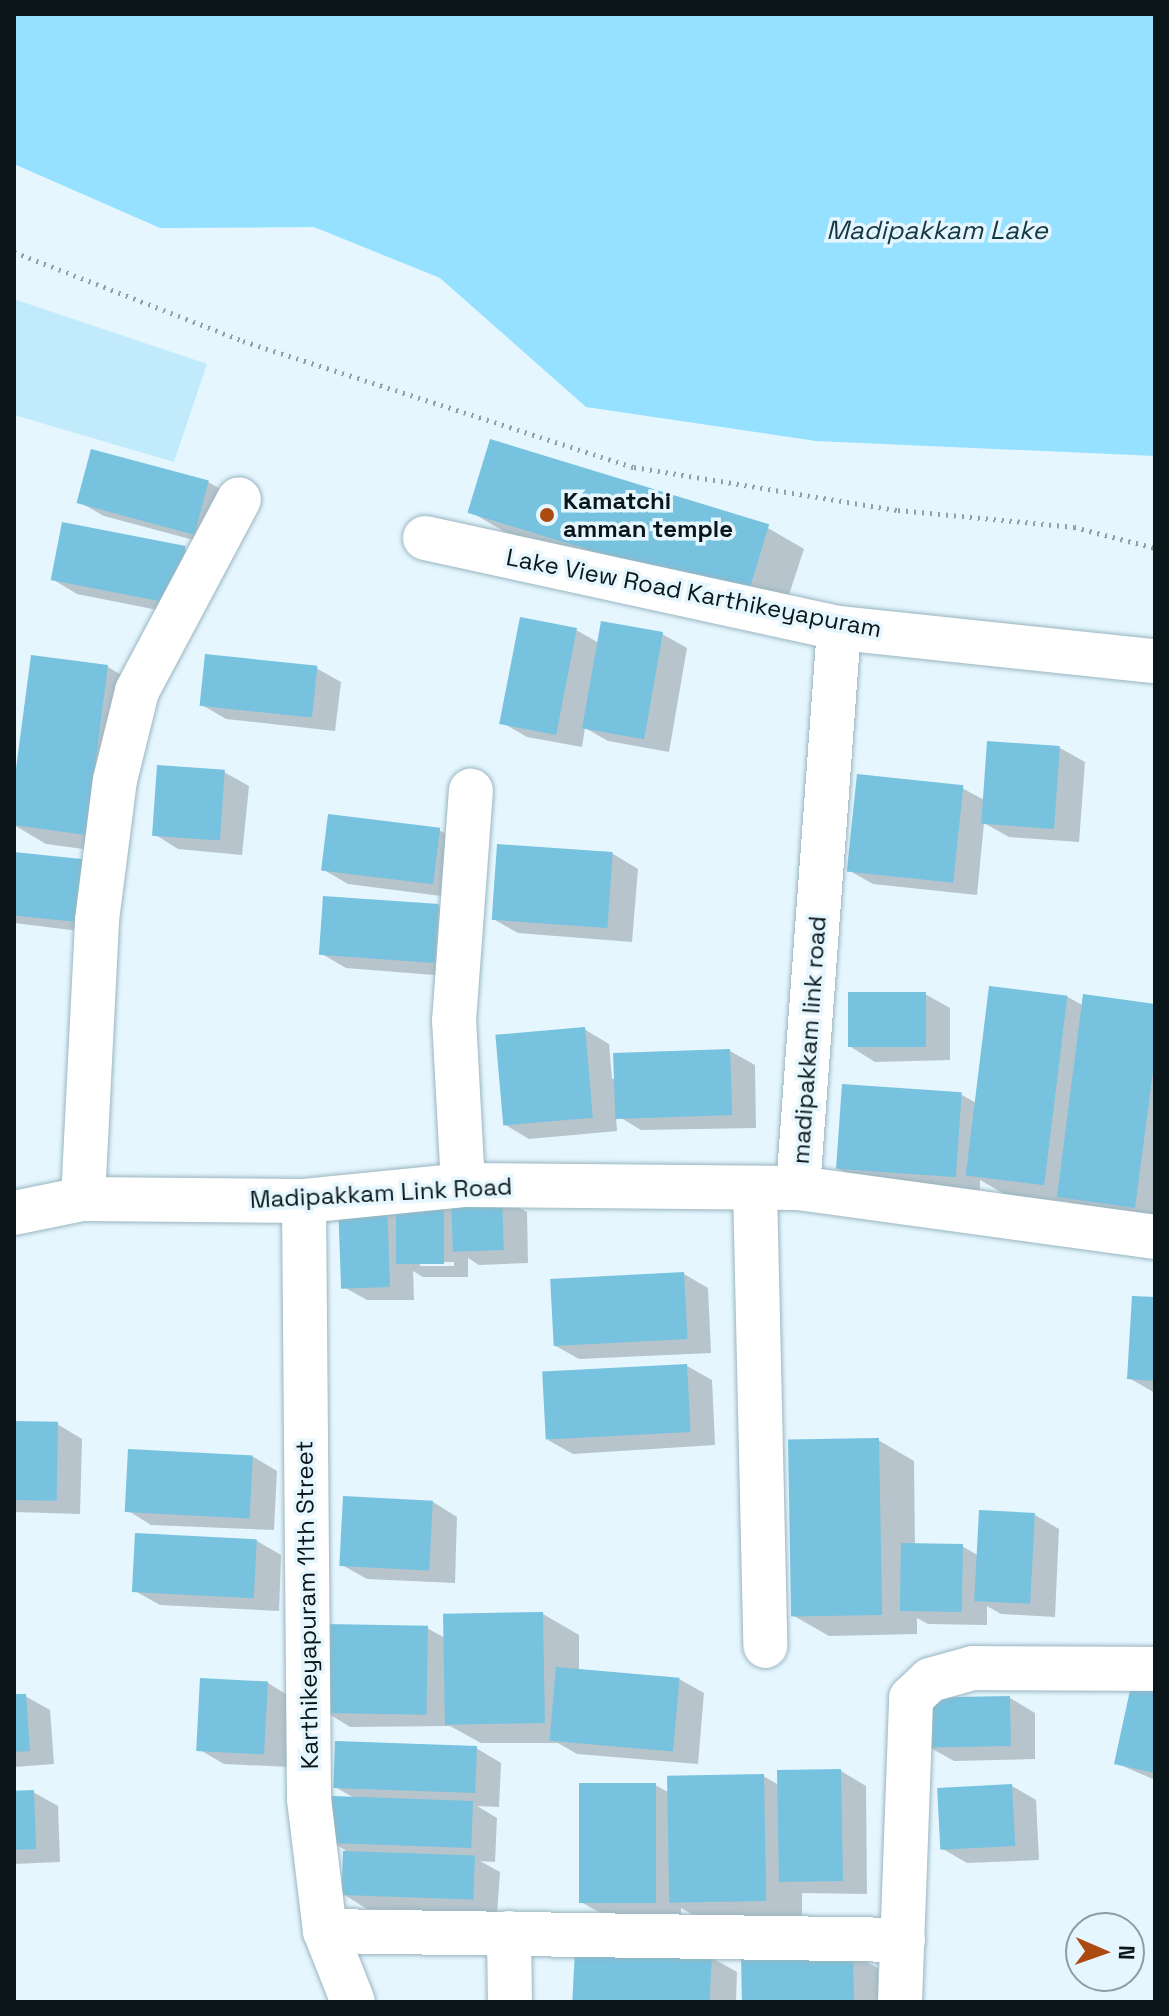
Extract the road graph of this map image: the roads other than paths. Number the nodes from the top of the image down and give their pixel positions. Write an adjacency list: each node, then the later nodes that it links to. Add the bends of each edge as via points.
1 (239, 499): 9 (street, via 137,691 115,780 97,920)
2 (425, 538): 3 (street, Lake View Road Karthikeyapuram)
3 (839, 628): 4 (street, Lake View Road Karthikeyapuram); 8 (street, madipakkam link road)
4 (1155, 661)
5 (471, 791): 6 (street, via 454,1021)
6 (463, 1185): 7 (street, Madipakkam Link Road); 10 (street, Madipakkam Link Road)
7 (755, 1188): 8 (street, Madipakkam Link Road); 13 (street)
8 (798, 1188): 12 (street, madipakkam link road)
9 (83, 1199): 10 (street, Madipakkam Link Road); 11 (street, Madipakkam Link Road)
10 (304, 1201): 15 (street, Karthikeyapuram 11th Street, via 309,1799)
11 (14, 1213)
12 (1155, 1237)
13 (765, 1646)
14 (1155, 1669): 17 (street, via 973,1668 930,1680 911,1698)
15 (325, 1931): 16 (street); 18 (street, Karthikeyapuram 11th Street)
16 (509, 1933): 17 (street); 19 (street)
17 (903, 1940): 20 (street)
18 (353, 2002)
19 (510, 2002)
20 (900, 2002)

